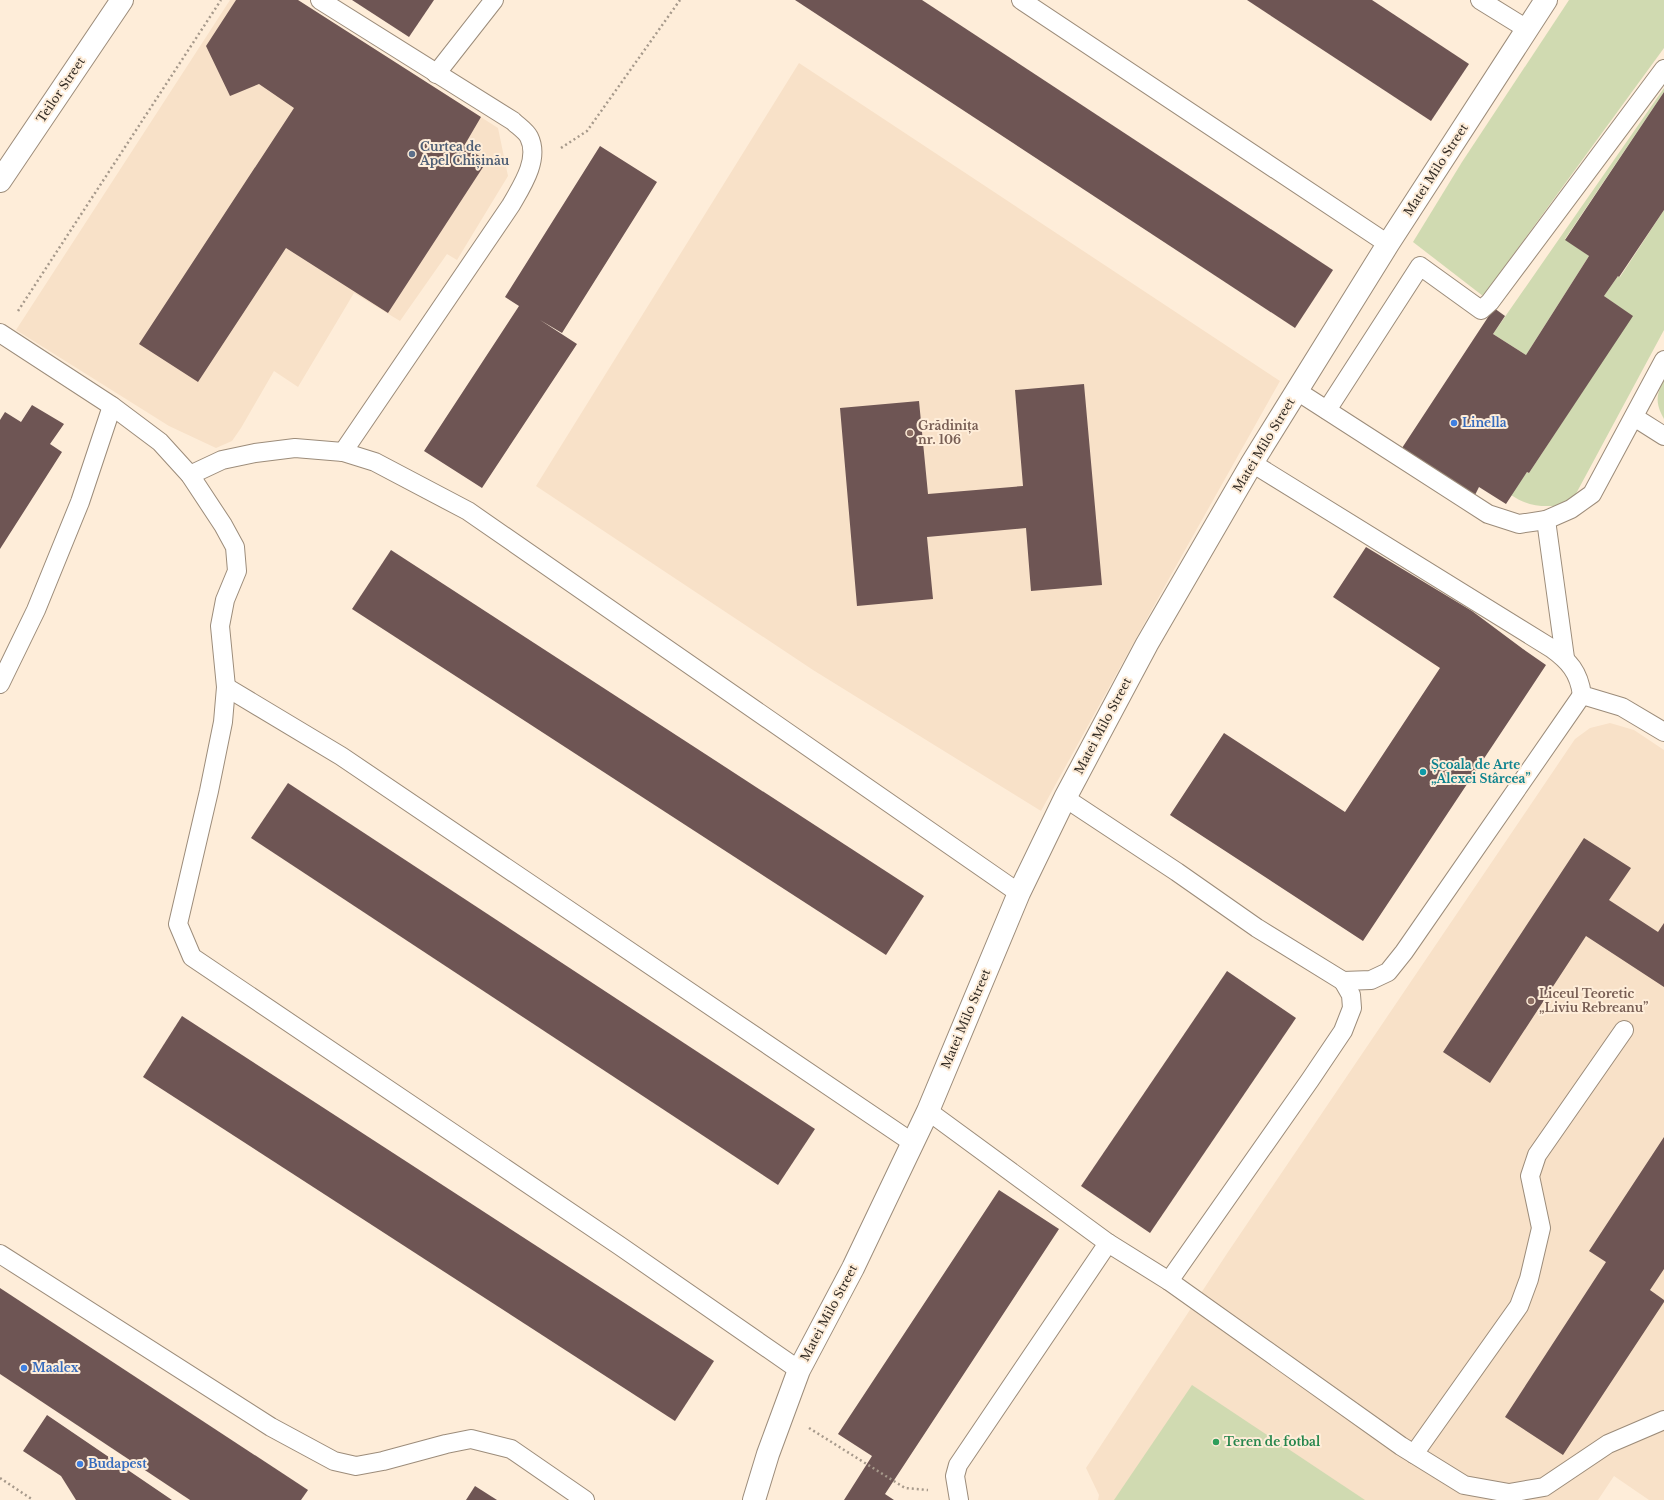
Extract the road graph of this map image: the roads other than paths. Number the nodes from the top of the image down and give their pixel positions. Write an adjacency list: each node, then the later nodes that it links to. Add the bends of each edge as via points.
1 (122, 0): 10 (street, Teilor Street)
2 (320, 0): 9 (lane)
3 (494, 0): 9 (lane)
4 (1021, 0): 11 (lane)
5 (1480, 0): 7 (lane)
6 (1546, 0): 7 (street, Matei Milo Street)
7 (1527, 29): 11 (street, Matei Milo Street)
8 (1664, 69): 16 (lane, via 1490,302 1481,310 1420,266)
9 (436, 74): 19 (lane, via 513,121 528,136 533,151 530,168 511,205)
10 (0, 181)
11 (1388, 244): 14 (street, Matei Milo Street)
12 (1, 334): 15 (lane)
13 (1664, 360): 17 (lane)
14 (1297, 390): 16 (lane); 20 (street, Matei Milo Street)
15 (112, 406): 21 (lane, via 160,442); 24 (lane, via 77,509 36,610)
16 (1327, 410): 22 (lane, via 1488,514 1519,524)
17 (1634, 417): 18 (lane); 22 (lane, via 1592,494 1571,509)
18 (1664, 436)
19 (343, 452): 21 (lane, via 295,448 255,454 222,460); 29 (lane, via 375,462 468,511)
20 (1252, 463): 23 (lane); 28 (street, Matei Milo Street, via 1146,644)
21 (190, 475): 25 (lane, via 224,525 235,547 237,571 225,600 220,626)
22 (1546, 520): 23 (lane)
23 (1565, 658): 26 (lane, via 1580,681)
24 (0, 684)
25 (226, 687): 33 (lane, via 341,756); 37 (lane, via 223,722 211,784 178,924 192,957)
26 (1582, 695): 27 (lane, via 1622,706); 30 (lane, via 1388,972 1371,980)
27 (1664, 732)
28 (1065, 798): 29 (street, Matei Milo Street); 30 (lane, via 1257,928)
29 (1019, 893): 32 (street, Matei Milo Street)
30 (1343, 981): 36 (lane, via 1350,995 1352,1008 1343,1031)
31 (1624, 1030): 39 (lane, via 1537,1155 1530,1176 1541,1228 1529,1279 1519,1306)
32 (928, 1111): 33 (street, Matei Milo Street); 34 (lane)
33 (913, 1143): 37 (street, Matei Milo Street, via 853,1268)
34 (1108, 1243): 36 (lane); 40 (lane, via 958,1465 955,1476)
35 (0, 1254): 41 (lane, via 271,1427 334,1461 356,1466 471,1439 511,1449)
36 (1169, 1281): 39 (lane)
37 (799, 1370): 42 (street, Matei Milo Street)
38 (1664, 1420): 39 (lane, via 1608,1444 1544,1487 1509,1493 1464,1485)
39 (1414, 1454)
40 (958, 1497)
41 (585, 1500)
42 (754, 1500)

